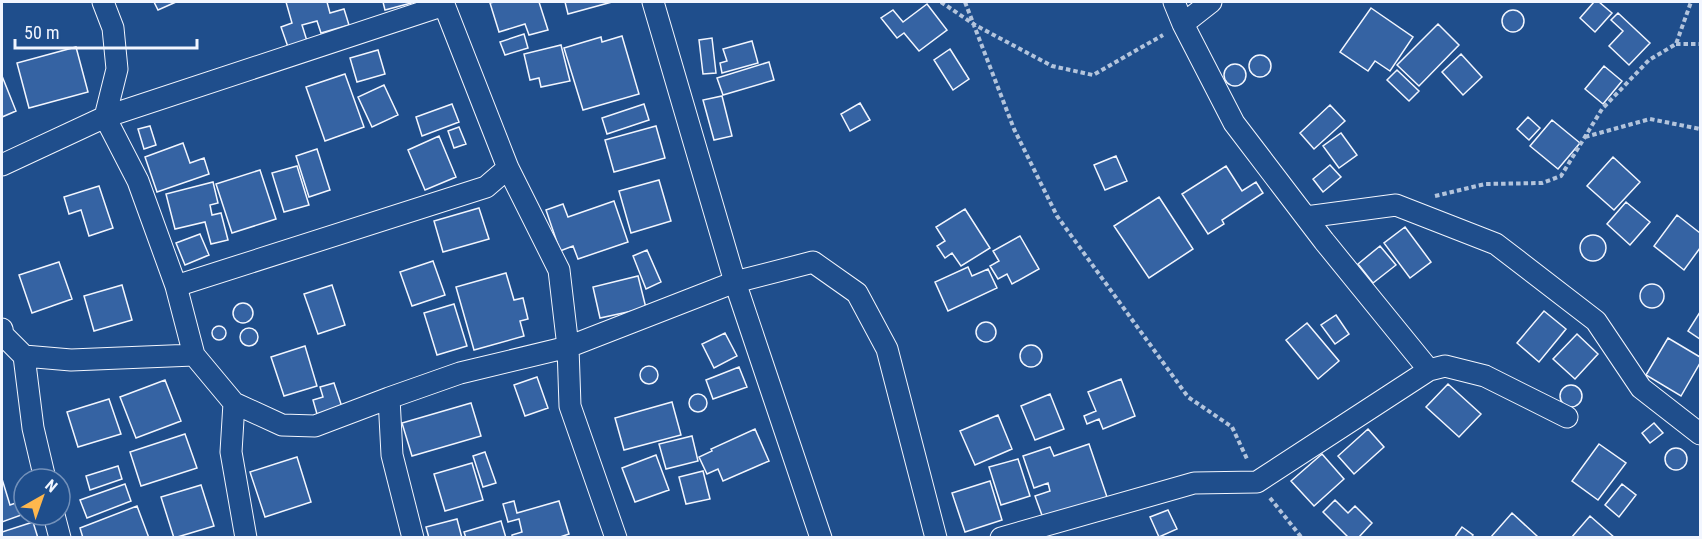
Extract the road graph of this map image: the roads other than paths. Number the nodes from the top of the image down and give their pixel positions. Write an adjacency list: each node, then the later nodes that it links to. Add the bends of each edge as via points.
1 (103, 2): 7 (street, via 114,28 117,69)
2 (653, 2): 11 (street)
3 (1174, 2): 6 (street)
4 (1211, 2): 6 (street)
5 (444, 3): 7 (street); 9 (street)
6 (1183, 24): 10 (street, via 1234,123)
7 (105, 117): 8 (street); 12 (street, via 138,181)
8 (2, 165)
9 (508, 168): 12 (street, via 486,186); 14 (street, via 559,270)
10 (1306, 217): 17 (street); 21 (street, via 1396,205 1496,244 1596,321 1641,388)
11 (735, 282): 14 (street); 26 (street); 27 (street, via 813,262 857,293 887,349)
12 (176, 286): 15 (street)
13 (2, 329): 16 (street, via 3,335)
14 (568, 347): 18 (street, via 460,374); 25 (street, via 570,406)
15 (194, 355): 16 (street, via 71,360); 19 (street)
16 (24, 356): 22 (street)
17 (1429, 370): 20 (street, via 1445,366 1485,376); 28 (street, via 1257,482 1194,483)
18 (389, 398): 19 (street, via 315,426 282,425); 24 (street, via 392,455)
19 (234, 403): 23 (street, via 231,452)
20 (1566, 417)
21 (1701, 434)
22 (42, 467)
23 (246, 537)
24 (413, 537)
25 (616, 537)
26 (821, 537)
27 (936, 537)
28 (1001, 537)

